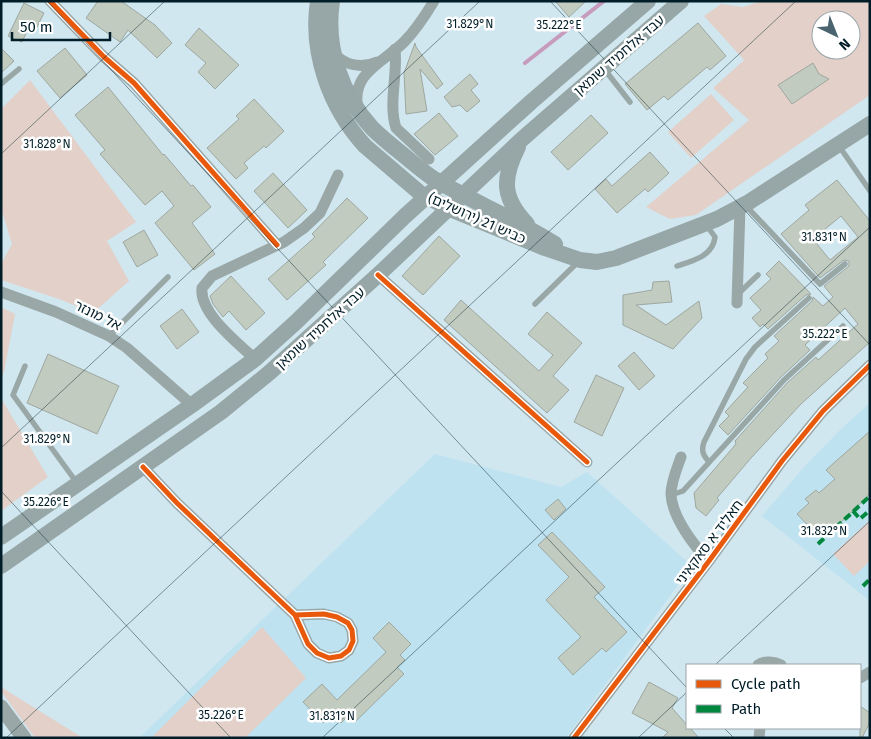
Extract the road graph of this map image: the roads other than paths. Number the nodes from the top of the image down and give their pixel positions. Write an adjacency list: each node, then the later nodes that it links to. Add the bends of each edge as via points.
1 (50, 1): 30 (street, via 134,83)
2 (318, 1): 19 (main road, כביש 21 (ירושלים), via 317,45 331,92 358,138)
3 (332, 1): 8 (main road, כביש 21 (ירושלים), via 330,30)
4 (434, 1): 7 (street, via 412,34)
5 (680, 3): 11 (main road, עבד אלחמיד שומאן)
6 (640, 4): 21 (main road, עבד אלחמיד שומאן)
7 (395, 49): 9 (street); 18 (street, via 394,122 396,128)
8 (333, 51): 9 (street, via 342,61 356,66); 14 (main road, כביש 21 (ירושלים), via 339,74)
9 (380, 60): 14 (street, via 361,81 356,102)
10 (19, 69): 12 (lane)
11 (604, 69): 13 (lane); 16 (main road, עבד אלחמיד שומאן)
12 (1, 84)
13 (630, 102)
14 (358, 111): 21 (main road, כביש 21 (ירושלים), via 383,138)
15 (870, 124): 17 (main road, כביש 21 (ירושלים))
16 (521, 140): 23 (main road, עבד אלחמיד שומאן); 29 (main road, via 508,168 506,185 510,200)
17 (838, 144): 22 (lane); 25 (main road, כביש 21 (ירושלים))
18 (430, 160)
19 (393, 170): 24 (main road, כביש 21 (ירושלים)); 27 (main road, via 404,190)
20 (338, 175): 30 (street, via 320,213)
21 (442, 183): 23 (main road, כביש 21 (ירושלים)); 24 (main road, עבד אלחמיד שומאן)
22 (870, 191)
23 (463, 194): 26 (main road, עבד אלחמיד שומאן); 29 (main road, כביש 21 (ירושלים))
24 (427, 196): 26 (main road, כביש 21 (ירושלים)); 27 (main road, עבד אלחמיד שומאן)
25 (742, 206): 28 (main road, כביש 21 (ירושלים)); 32 (lane, via 820,284); 39 (street)
26 (448, 208): 31 (main road, כביש 21 (ירושלים)); 34 (main road, עבד אלחמיד שומאן)
27 (405, 216): 43 (main road, עבד אלחמיד שומאן)
28 (706, 224): 31 (main road, כביש 21 (ירושלים), via 605,261); 33 (lane, via 715,238 714,245 697,260)
29 (532, 230): 31 (main road, כביש 21 (ירושלים))
30 (277, 245): 43 (street, via 212,276 202,288 209,312)
31 (580, 260): 40 (lane)
32 (845, 264)
33 (677, 266)
34 (378, 275): 48 (street); 50 (main road, עבד אלחמיד שומאן, via 269,373 221,412)
35 (758, 275): 39 (lane)
36 (168, 277): 42 (lane)
37 (1, 292): 42 (street, אל מונזר)
38 (809, 298): 49 (lane, via 746,359 704,442 702,449)
39 (737, 299)
40 (535, 304)
41 (843, 326): 49 (lane, via 784,380)
42 (109, 336): 46 (street, אל מונזר)
43 (255, 359): 46 (main road, עבד אלחמיד שומאן)
44 (870, 365): 54 (street, חאליד א סאקאיני, via 824,411 782,461)
45 (25, 366): 51 (lane, via 13,395)
46 (192, 405): 51 (main road, עבד אלחמיד שומאן)
47 (681, 457): 52 (street)
48 (587, 462)
49 (709, 462): 52 (lane, via 683,490)
50 (143, 467): 55 (main road, עבד אלחמיד שומאן); 56 (street)
51 (78, 484): 53 (main road, עבד אלחמיד שומאן)
52 (671, 495): 54 (street, via 684,529)
53 (1, 537)
54 (709, 561): 61 (street, חאליד א סאקאיני)
55 (1, 566)
56 (295, 615): 56 (street, via 308,644 316,653 329,658 341,656 349,650 353,641 348,623 324,614)
57 (760, 664): 58 (street)
58 (779, 664)
59 (1, 707): 60 (street)
60 (24, 738)
61 (574, 738)

